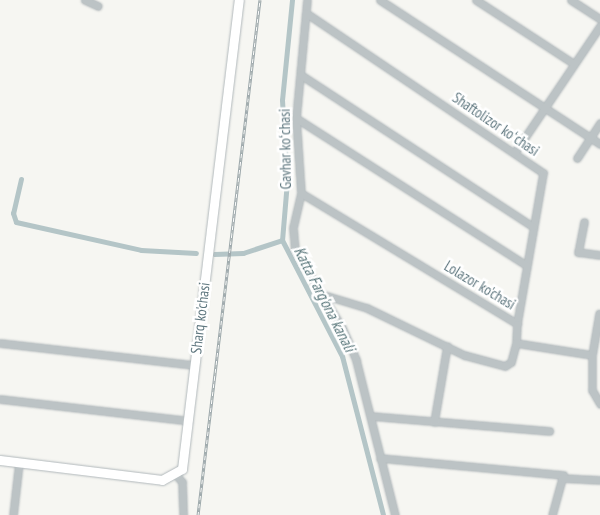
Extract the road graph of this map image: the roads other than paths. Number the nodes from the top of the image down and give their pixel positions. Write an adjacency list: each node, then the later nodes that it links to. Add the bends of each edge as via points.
1 (85, 0): 7 (street)
2 (239, 0): 32 (main road, Sharq ko'chasi)
3 (307, 0): 8 (street, Gavhar koʻchasi)
4 (380, 0): 13 (street)
5 (476, 0): 11 (street)
6 (572, 0): 9 (street)
7 (98, 6)
8 (306, 13): 12 (street, Gavhar koʻchasi); 18 (street, Shaftolizor koʻchasi)
9 (600, 19)
10 (600, 26): 11 (street)
11 (574, 64): 13 (street)
12 (301, 75): 14 (street, Gavhar koʻchasi); 22 (street)
13 (545, 109): 16 (street); 18 (street)
14 (296, 118): 20 (street, Gavhar koʻchasi); 24 (street)
15 (600, 123): 16 (street)
16 (590, 138): 17 (street); 19 (street)
17 (600, 144)
18 (515, 152): 22 (street, Shaftolizor koʻchasi, via 543,173)
19 (577, 158)
20 (301, 193): 25 (street, Gavhar koʻchasi, via 293,228 295,250); 27 (street, Lolazor ko'chasi)
21 (584, 222): 23 (street, via 578,252)
22 (532, 228): 24 (street, Shaftolizor koʻchasi)
23 (600, 255)
24 (527, 266): 27 (street, Shaftolizor koʻchasi)
25 (324, 295): 30 (street, via 367,308); 35 (street, Gavhar koʻchasi, via 356,360)
26 (599, 314): 31 (street)
27 (517, 324): 29 (street, Lolazor ko'chasi)
28 (0, 343): 32 (street)
29 (516, 343): 30 (street, via 511,362 505,366); 31 (street)
30 (447, 346): 37 (street)
31 (592, 355): 34 (street, via 592,390)
32 (194, 365): 36 (main road, Sharq ko'chasi)
33 (0, 399): 36 (street)
34 (600, 404)
35 (371, 416): 37 (street); 39 (street, Gavhar koʻchasi)
36 (189, 421): 42 (main road, Sharq ko'chasi, via 183,467)
37 (434, 422): 38 (street)
38 (549, 431)
39 (380, 458): 43 (street, via 563,474); 47 (street, Gavhar koʻchasi)
40 (0, 460): 41 (main road)
41 (19, 462): 42 (main road, via 162,480); 45 (street)
42 (177, 476): 46 (street, via 182,482)
43 (562, 478): 44 (street); 48 (street)
44 (600, 480)
45 (13, 515)
46 (183, 515)
47 (394, 515)
48 (552, 515)

